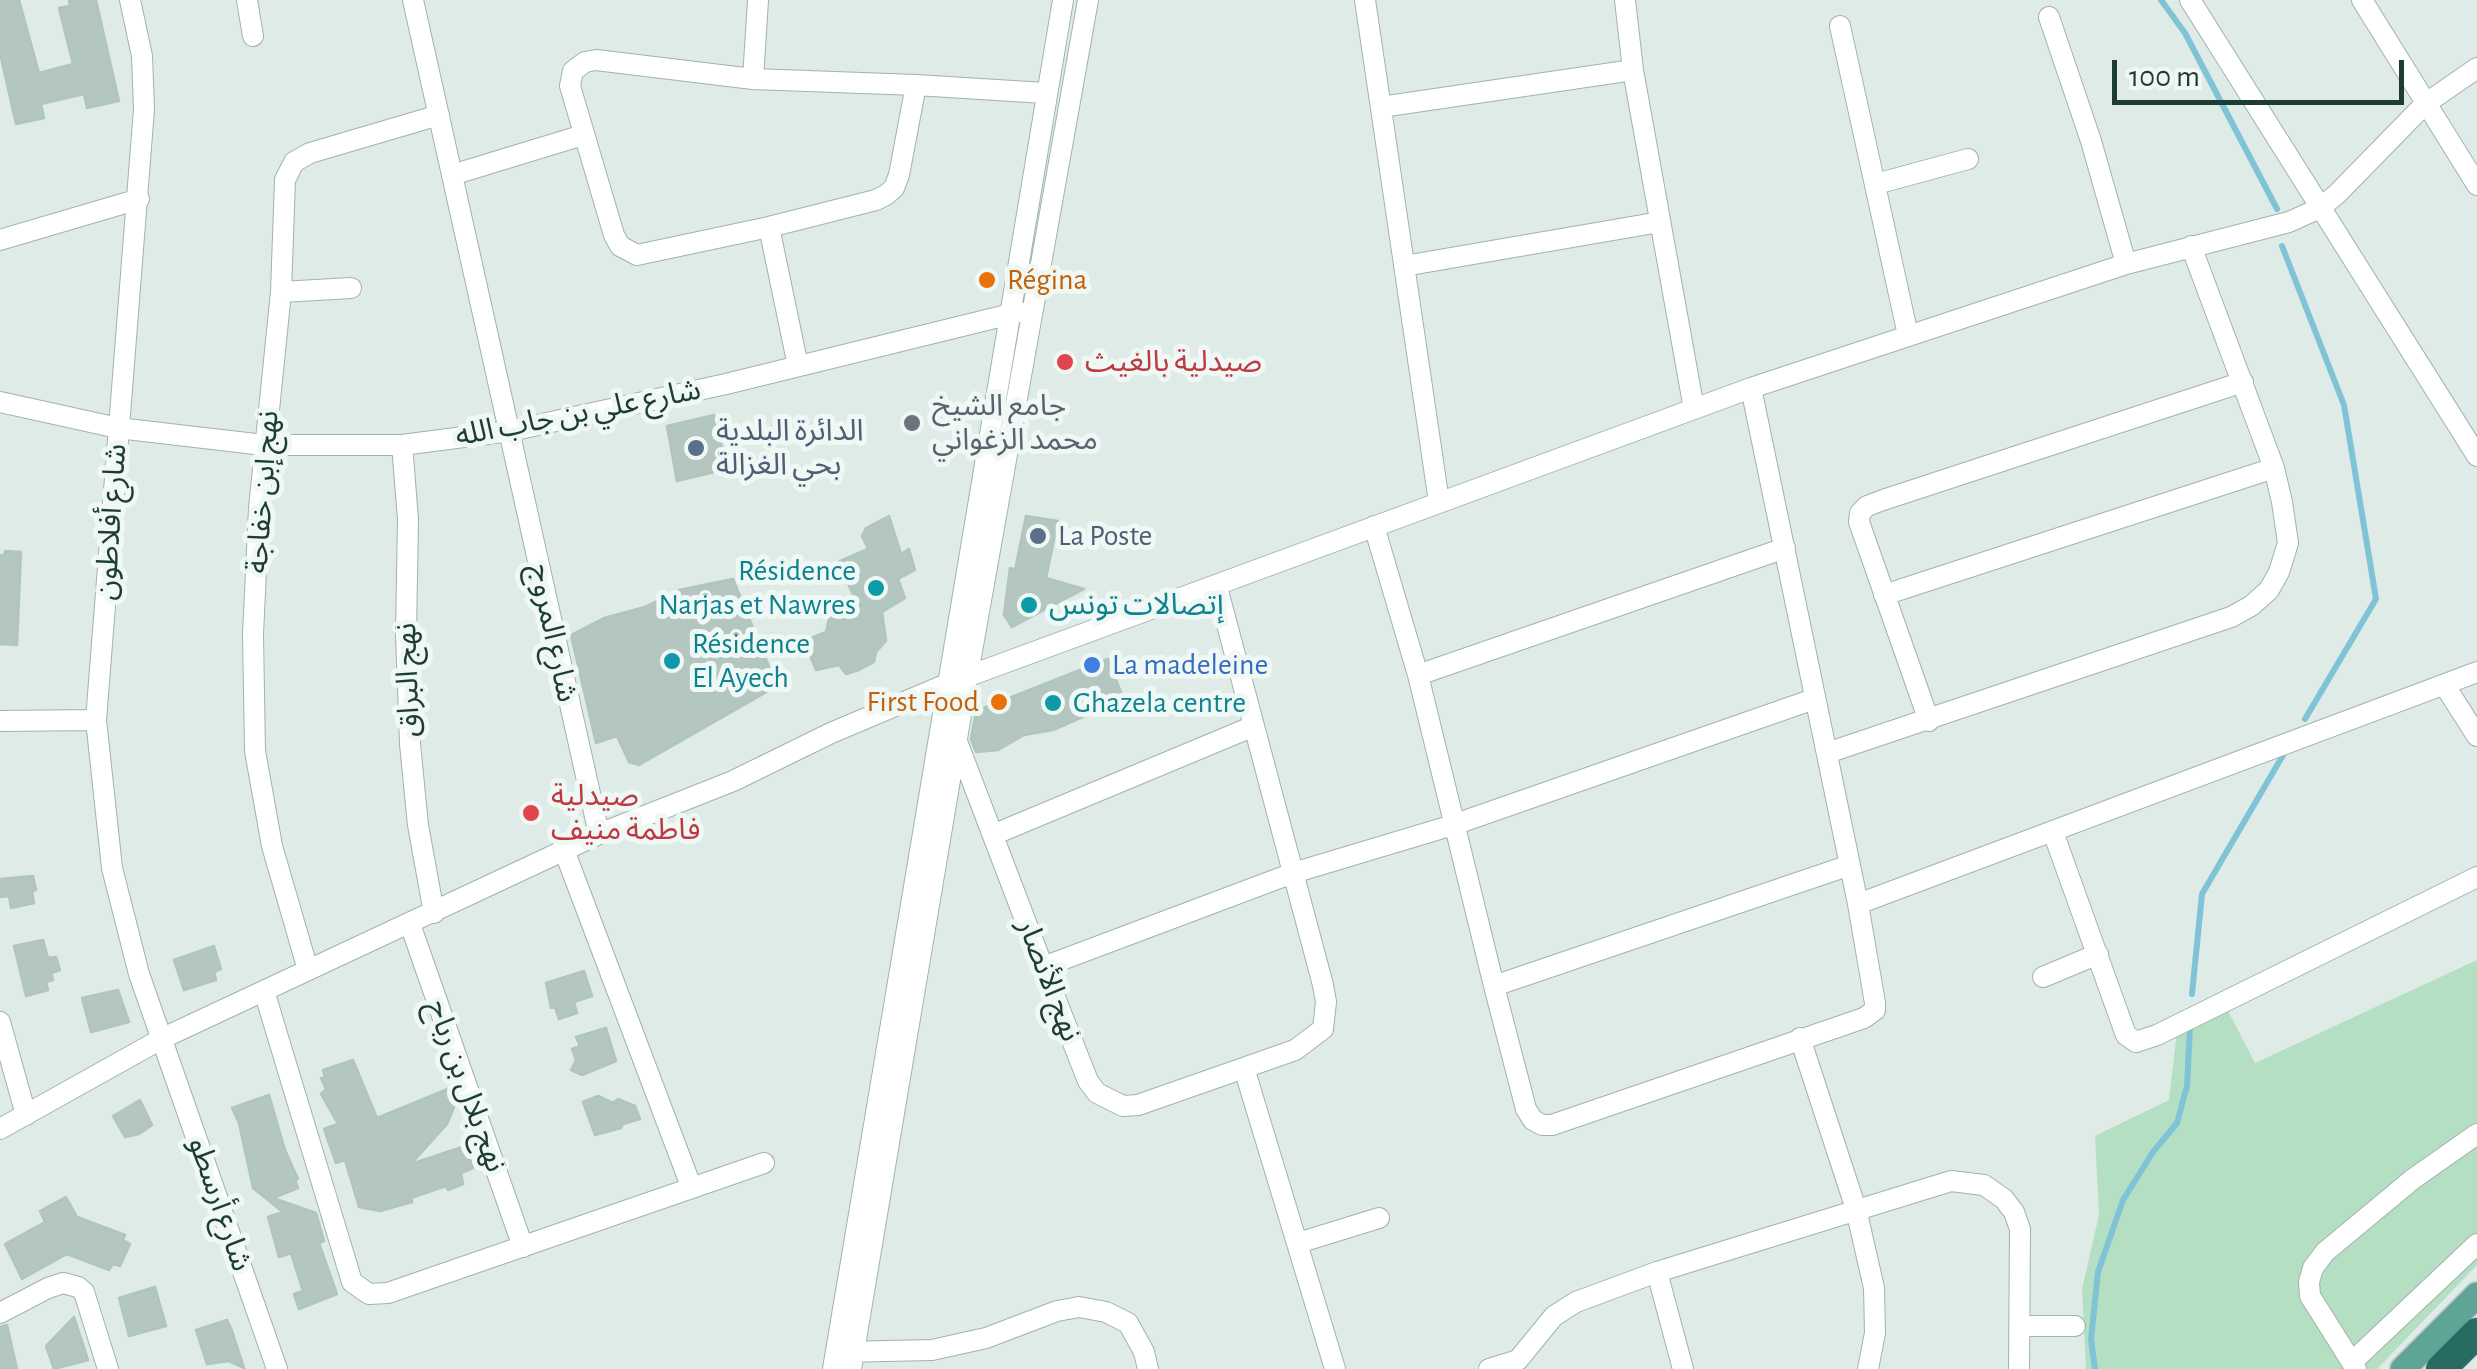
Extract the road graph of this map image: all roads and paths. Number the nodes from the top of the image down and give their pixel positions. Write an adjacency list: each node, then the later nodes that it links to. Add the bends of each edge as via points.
1 (130, 0): 27 (street, شارع أفلاطون, via 142,56)
2 (246, 0): 13 (street)
3 (413, 0): 21 (street, شارع المروج)
4 (758, 0): 16 (street)
5 (1063, 0): 18 (street)
6 (1088, 0): 37 (street)
7 (1365, 0): 20 (street)
8 (1625, 0): 15 (street)
9 (2190, 0): 28 (street)
10 (2362, 0): 19 (street)
11 (2049, 17): 33 (street)
12 (1840, 26): 25 (street)
13 (253, 36)
14 (2477, 68): 19 (street)
15 (1634, 70): 20 (street); 29 (street)
16 (753, 79): 17 (street); 22 (street, via 585,62 573,71 570,86)
17 (916, 85): 18 (street); 30 (street, via 894,188 876,200)
18 (1046, 93): 37 (street)
19 (2425, 104): 26 (street); 28 (street)
20 (1381, 107): 34 (street)
21 (439, 115): 24 (street, شارع المروج); 36 (street, نهج إبن خفاجة, via 294,162 282,202)
22 (582, 135): 24 (street); 30 (street, via 614,234 628,252)
23 (1968, 159): 25 (street)
24 (452, 175): 45 (street, شارع المروج)
25 (1876, 184): 38 (street)
26 (2477, 184)
27 (140, 199): 31 (street); 44 (street, شارع أفلاطون)
28 (2320, 208): 32 (street); 48 (street)
29 (1660, 222): 34 (street); 43 (street)
30 (770, 227): 39 (street)
31 (0, 240)
32 (2191, 246): 33 (street); 40 (street)
33 (2126, 264): 38 (street)
34 (1404, 266): 50 (street)
35 (351, 288): 36 (street)
36 (281, 292): 47 (street, نهج إبن خفاجة)
37 (1021, 312): 39 (street, شارع علي بن جاب الله); 57 (street)
38 (1908, 335): 41 (street)
39 (798, 366): 45 (street, شارع علي بن جاب الله)
40 (2243, 382): 49 (street); 54 (street, via 1867,506 1859,522)
41 (1751, 388): 43 (street); 52 (street)
42 (0, 402): 44 (street, شارع علي بن جاب الله)
43 (1694, 409): 50 (street)
44 (118, 428): 47 (street, شارع علي بن جاب الله); 61 (street, شارع أفلاطون)
45 (510, 431): 46 (street, شارع علي بن جاب الله); 70 (street, شارع المروج)
46 (402, 444): 47 (street, شارع علي بن جاب الله); 77 (street, نهج البراق, via 410,744)
47 (264, 446): 81 (street, نهج إبن خفاجة, via 255,750 272,846)
48 (2477, 456)
49 (2274, 468): 54 (street); 62 (street, via 2288,542 2269,590 2251,606)
50 (1438, 502): 51 (street)
51 (1374, 526): 53 (street); 56 (street)
52 (1785, 548): 56 (street); 59 (street)
53 (1217, 587): 57 (street); 64 (street)
54 (1884, 595): 62 (street)
55 (2477, 672): 58 (street)
56 (1418, 675): 68 (street)
57 (957, 682): 63 (street); 66 (street); 70 (street)
58 (2446, 686): 65 (street); 69 (street)
59 (1814, 699): 67 (street); 68 (street)
60 (0, 720): 61 (street)
61 (96, 720): 86 (street, شارع أفلاطون, via 112,868)
62 (1928, 721): 67 (street)
63 (942, 723): 66 (street, نهج الأنصار); 105 (street)
64 (1254, 726): 71 (street); 74 (street)
65 (2477, 736)
66 (957, 740): 71 (street, نهج الأنصار); 105 (street)
67 (1827, 753): 73 (street)
68 (1454, 826): 74 (street); 83 (street)
69 (2053, 832): 76 (street); 79 (street)
70 (599, 834): 72 (street)
71 (995, 834): 80 (street, نهج الأنصار)
72 (564, 850): 77 (street); 93 (street)
73 (1850, 865): 76 (street); 83 (street)
74 (1293, 873): 80 (street); 88 (street, نهج الأنصار, via 1323,985 1323,1029 1295,1050)
75 (2477, 876): 79 (street, via 2136,1042 2126,1036)
76 (1858, 904): 87 (street, via 1874,1010)
77 (434, 913): 78 (street)
78 (410, 924): 81 (street); 98 (street, نهج بلال بن رباح)
79 (2098, 954): 82 (street)
80 (1043, 967): 88 (street, نهج الأنصار, via 1088,1080 1109,1100 1138,1105)
81 (308, 970): 84 (street)
82 (2043, 977)
83 (1494, 986): 87 (street, via 1526,1109 1542,1125)
84 (264, 991): 86 (street); 98 (street, via 352,1282 369,1294 388,1292)
85 (0, 1022): 89 (street)
86 (162, 1038): 89 (street); 109 (street, شارع أرسطو)
87 (1800, 1038): 94 (street)
88 (1244, 1068): 96 (street)
89 (26, 1115): 90 (street)
90 (0, 1129)
91 (2477, 1134): 107 (street, via 2413,1179 2313,1268 2310,1296)
92 (764, 1162): 93 (street)
93 (691, 1186): 98 (street)
94 (1856, 1209): 99 (street); 102 (street, via 1952,1181 1994,1190 2020,1229); 114 (street, via 1876,1312)
95 (1379, 1218): 96 (street)
96 (1298, 1243): 111 (street)
97 (2477, 1244): 107 (street)
98 (523, 1247)
99 (1657, 1272): 106 (street, via 1554,1316); 113 (street)
100 (2477, 1294): 116 (main road)
101 (0, 1313): 108 (street, via 63,1283 78,1287)
102 (2020, 1326): 103 (street); 115 (street)
103 (2075, 1326)
104 (2477, 1332): 117 (highway)
105 (843, 1361): 110 (street, via 986,1338 1080,1307 1128,1323)
106 (1519, 1364): 112 (street)
107 (2356, 1367)
108 (108, 1369)
109 (278, 1369)
110 (1148, 1369)
111 (1335, 1369)
112 (1489, 1369)
113 (1683, 1369)
114 (1868, 1369)
115 (2019, 1369)
116 (2403, 1369)
117 (2441, 1369)

